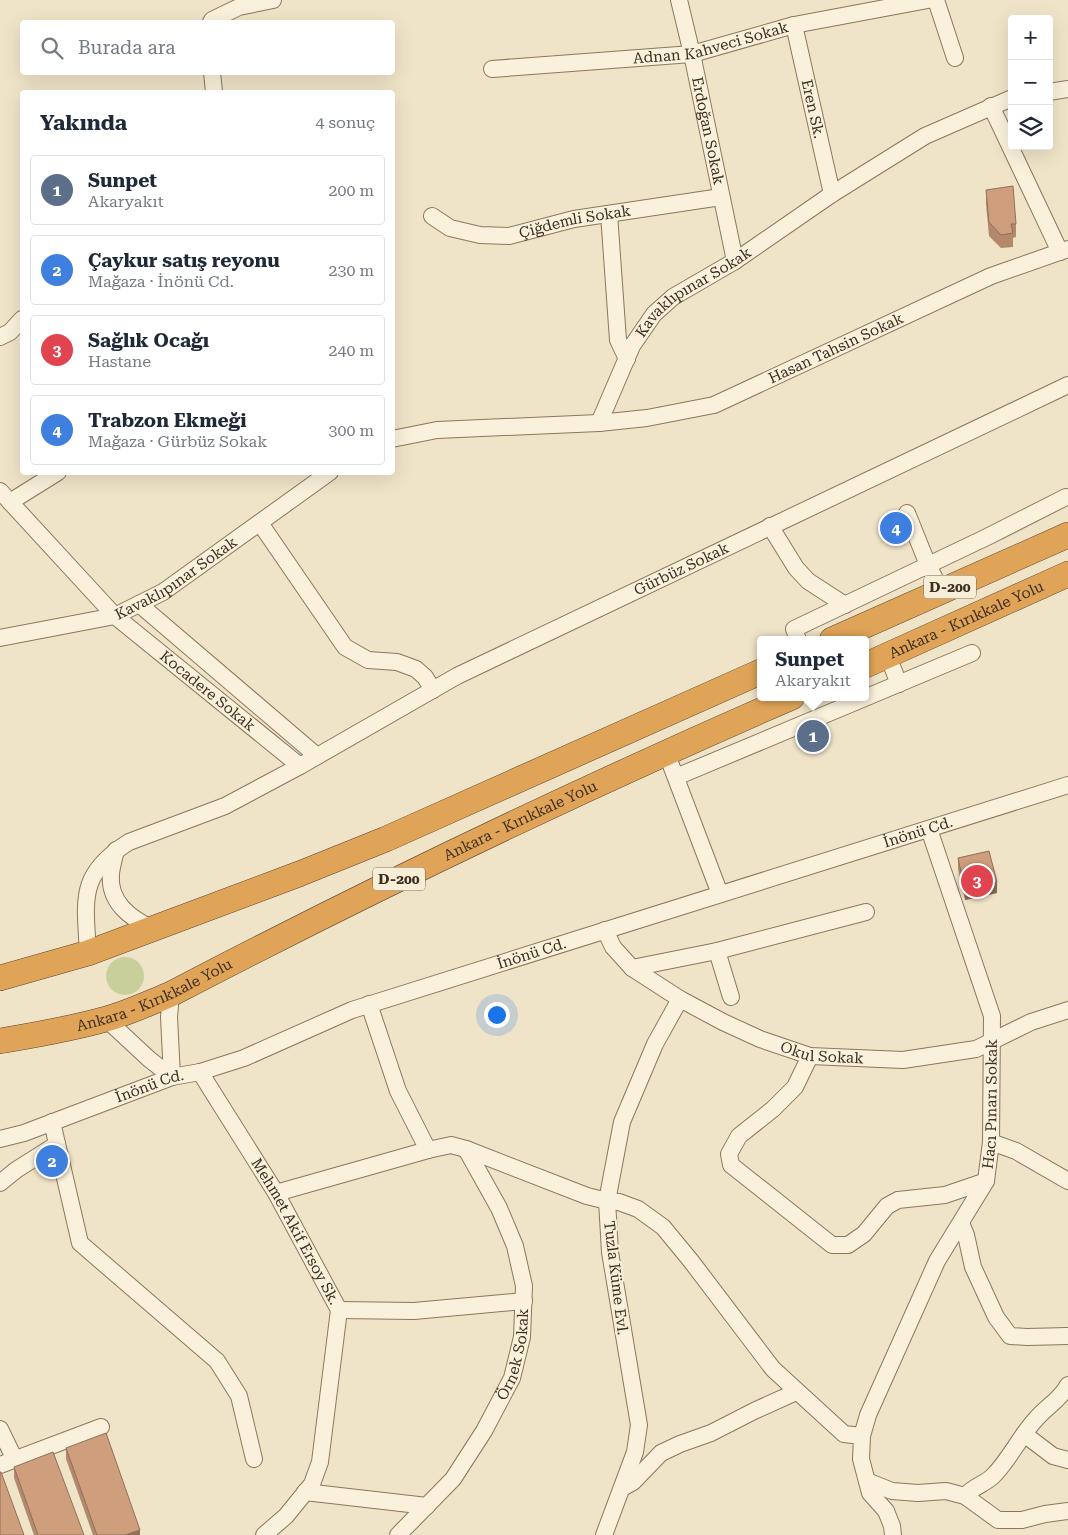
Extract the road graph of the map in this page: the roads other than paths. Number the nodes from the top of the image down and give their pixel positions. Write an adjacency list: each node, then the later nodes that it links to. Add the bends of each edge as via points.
1 (273, 0): 5 (street, via 239,7)
2 (679, 0): 7 (street, Erdoğan Sokak)
3 (928, 0): 6 (street, Adnan Kahveci Sokak)
4 (936, 0): 8 (street)
5 (212, 20)
6 (794, 25): 7 (street, Adnan Kahveci Sokak); 16 (street, Eren Sk.)
7 (692, 54): 9 (street, Adnan Kahveci Sokak); 17 (street, Erdoğan Sokak)
8 (955, 58)
9 (492, 68)
10 (212, 75): 12 (street)
11 (1068, 89): 13 (street)
12 (214, 90)
13 (1053, 91)
14 (1008, 100): 15 (street, Kavaklıpınar Sokak)
15 (991, 106): 16 (street, Kavaklıpınar Sokak, via 925,136); 20 (street)
16 (832, 194): 21 (street, Kavaklıpınar Sokak)
17 (721, 196): 18 (street, Çiğdemli Sokak); 21 (street, Erdoğan Sokak)
18 (610, 214): 19 (street, Çiğdemli Sokak, via 574,219 509,236 480,235 450,228); 24 (street, via 618,340)
19 (432, 216)
20 (1064, 250): 26 (street, Hasan Tahsin Sokak, via 991,276 714,405 647,418)
21 (735, 261): 24 (street, Kavaklıpınar Sokak, via 667,302 654,314)
22 (20, 321): 23 (street)
23 (0, 337)
24 (627, 358): 26 (street, Kavaklıpınar Sokak)
25 (1068, 385): 34 (street, Gürbüz Sokak)
26 (598, 423): 27 (street, via 437,430)
27 (395, 438)
28 (51, 475): 30 (street)
29 (326, 475): 33 (street, Kavaklıpınar Sokak)
30 (5, 496): 41 (street, Kocadere Sokak)
31 (1066, 497): 36 (street)
32 (908, 514): 36 (street)
33 (260, 523): 39 (street, Kavaklıpınar Sokak, via 163,592); 49 (street, via 346,647 368,660 397,662 416,669 426,677)
34 (770, 526): 40 (street, via 808,581); 49 (street, Gürbüz Sokak)
35 (1068, 535): 38 (highway, D-200)
36 (928, 565): 38 (street); 40 (street)
37 (1068, 574): 46 (highway, Ankara - Kırıkkale Yolu / D-200)
38 (941, 591): 43 (highway, D-200)
39 (139, 604): 41 (street, Kavaklıpınar Sokak); 54 (street, Kocadere Sokak)
40 (845, 605): 42 (street, via 794,629)
41 (115, 616): 44 (street, Kavaklıpınar Sokak); 55 (street, Kocadere Sokak)
42 (797, 636)
43 (841, 636)
44 (0, 638)
45 (972, 653): 48 (street)
46 (877, 660): 48 (street)
47 (757, 673): 62 (highway, D-200, via 386,839)
48 (899, 684): 50 (street)
49 (433, 690): 54 (street, Gürbüz Sokak)
50 (869, 697)
51 (783, 701): 53 (highway, Ankara - Kırıkkale Yolu / D-200)
52 (858, 701): 56 (street)
53 (666, 752): 56 (street); 68 (highway, Ankara - Kırıkkale Yolu / D-200, via 452,852)
54 (317, 756): 55 (street, Gürbüz Sokak)
55 (300, 766): 59 (street, Gürbüz Sokak, via 226,806 129,842)
56 (676, 777): 60 (street)
57 (1068, 785): 58 (street, İnönü Cd.)
58 (929, 829): 60 (street, İnönü Cd.); 75 (street, Hacı Pınarı Sokak, via 992,1016)
59 (116, 850): 62 (street, via 111,874 116,900 130,916); 65 (street, Gürbüz Sokak, via 100,864 87,892)
60 (720, 894): 63 (street, İnönü Cd.)
61 (866, 912): 64 (street)
62 (153, 929): 65 (highway, D-200)
63 (605, 930): 66 (street, Okul Sokak, via 613,947); 71 (street, İnönü Cd.)
64 (717, 951): 66 (street); 69 (street)
65 (88, 953): 67 (highway, D-200)
66 (632, 968): 70 (street, Okul Sokak)
67 (0, 978)
68 (171, 994): 73 (highway, Ankara - Kırıkkale Yolu / D-200); 78 (street)
69 (731, 997)
70 (680, 998): 76 (street, Okul Sokak, via 760,1039); 89 (street, Tuzla Küme Evl., via 655,1044 622,1122)
71 (369, 1004): 77 (street, İnönü Cd., via 244,1058); 84 (street, via 398,1091)
72 (1068, 1010): 75 (street, Okul Sokak, via 1031,1022)
73 (106, 1019): 74 (highway, Ankara - Kırıkkale Yolu / D-200); 78 (street)
74 (0, 1041)
75 (992, 1042): 76 (street, Okul Sokak, via 976,1049 903,1060); 81 (street, Hacı Pınarı Sokak)
76 (810, 1056): 85 (street, via 795,1087 739,1136 729,1154 731,1164 832,1245 848,1245 864,1234 887,1206 898,1200 945,1195)
77 (200, 1072): 78 (street, İnönü Cd.); 88 (street, Mehmet Akif Ersoy Sk.)
78 (172, 1077): 79 (street, İnönü Cd.)
79 (52, 1122): 80 (street, İnönü Cd.); 82 (street)
80 (0, 1139)
81 (991, 1142): 85 (street, Hacı Pınarı Sokak); 86 (street, via 1016,1151)
82 (57, 1144): 87 (street); 100 (street, via 80,1243 216,1361 239,1396)
83 (466, 1149): 84 (street, via 451,1145); 89 (street, via 587,1196); 91 (street, Örnek Sokak, via 499,1208 515,1246)
84 (428, 1150): 88 (street)
85 (986, 1181): 90 (street, Hacı Pınarı Sokak)
86 (1068, 1182)
87 (0, 1183)
88 (276, 1193): 92 (street, Mehmet Akif Ersoy Sk.)
89 (608, 1201): 95 (street, via 638,1210 663,1227 773,1369); 104 (street, Tuzla Küme Evl., via 610,1252 639,1425)
90 (961, 1223): 93 (street, via 974,1267 996,1317 1010,1336); 99 (street, Hacı Pınarı Sokak, via 937,1261 868,1415)
91 (524, 1301): 92 (street, via 414,1311); 107 (street, Örnek Sokak, via 522,1337 512,1378 484,1432 453,1480)
92 (339, 1310): 105 (street, Mehmet Akif Ersoy Sk., via 320,1462 312,1484)
93 (1068, 1336)
94 (1068, 1385): 98 (street)
95 (796, 1392): 99 (street, via 844,1434); 104 (street, via 661,1454 633,1482)
96 (101, 1427): 102 (street)
97 (0, 1429): 102 (street)
98 (1024, 1434): 101 (street, via 1053,1456); 106 (street, via 992,1477 972,1488)
99 (862, 1436): 103 (street, Hacı Pınarı Sokak, via 861,1459)
100 (254, 1459)
101 (1068, 1460)
102 (7, 1463)
103 (867, 1481): 106 (street, via 892,1491 946,1491); 113 (street, Hacı Pınarı Sokak, via 870,1493 886,1511)
104 (622, 1488): 112 (street, Tuzla Küme Evl.)
105 (305, 1492): 107 (street); 110 (street, Mehmet Akif Ersoy Sk., via 286,1516)
106 (965, 1496): 109 (street)
107 (427, 1506): 111 (street, Örnek Sokak)
108 (1068, 1511): 109 (street)
109 (997, 1528)
110 (264, 1535)
111 (398, 1535)
112 (604, 1535)
113 (893, 1535)

